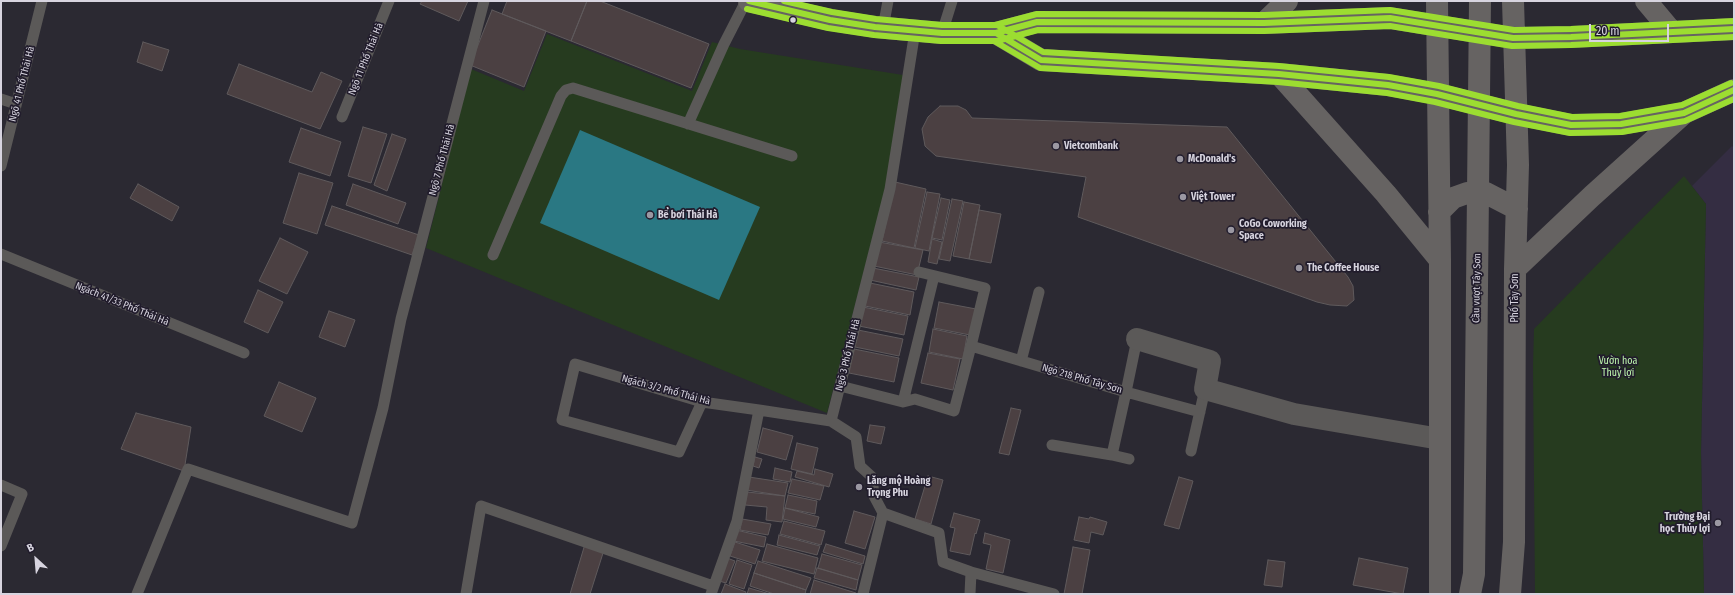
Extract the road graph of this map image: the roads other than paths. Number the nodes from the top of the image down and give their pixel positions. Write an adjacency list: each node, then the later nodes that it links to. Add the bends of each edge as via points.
1 (42, 1): 26 (lane, Ngõ 41 Phố Thái Hà)
2 (389, 1): 29 (lane, Ngõ 11 Phố Thái Hà)
3 (484, 1): 65 (lane, Ngõ 7 Phố Thái Hà, via 401,319 383,408 352,523 188,469)
4 (746, 1): 30 (lane)
5 (749, 1): 15 (main road, via 830,20)
6 (888, 1): 15 (lane)
7 (952, 1): 19 (lane)
8 (1287, 1): 13 (main road)
9 (1437, 1): 14 (main road)
10 (1480, 1): 63 (main road, Cầu vượt Tây Sơn)
11 (1513, 1): 21 (main road, Phố Tây Sơn)
12 (1646, 1): 18 (main road)
13 (1264, 23): 14 (main road, via 1390,18); 20 (main road, via 1037,22)
14 (1437, 26): 21 (main road); 24 (main road)
15 (883, 28): 17 (main road)
16 (1734, 29): 18 (main road)
17 (915, 31): 19 (main road); 46 (lane, Ngõ 3 Phố Thái Hà, via 890,189)
18 (1672, 32): 21 (main road)
19 (942, 33): 20 (main road)
20 (996, 33): 22 (main road, via 1041,60)
21 (1513, 38): 28 (main road, Phố Tây Sơn)
22 (1279, 74): 24 (main road, via 1388,85); 37 (main road, via 1386,194)
23 (1734, 90): 27 (main road)
24 (1437, 94): 28 (main road); 34 (main road)
25 (1, 99): 26 (lane)
26 (16, 104): 32 (lane, Ngõ 41 Phố Thái Hà)
27 (1684, 113): 28 (main road, via 1621,124 1571,125); 38 (main road)
28 (1516, 114): 33 (main road, Phố Tây Sơn)
29 (342, 117)
30 (688, 124): 31 (lane); 36 (lane, via 573,88 566,90 561,96)
31 (792, 156)
32 (1, 166)
33 (1517, 209): 34 (main road, via 1486,193 1467,193 1453,198); 38 (main road, Phố Tây Sơn)
34 (1439, 212): 37 (main road)
35 (1, 254): 44 (lane, Ngách 41/33 Phố Thái Hà)
36 (493, 255)
37 (1440, 260): 54 (main road)
38 (1515, 269): 71 (main road, Phố Tây Sơn, via 1514,542)
39 (919, 272): 40 (lane)
40 (934, 276): 43 (lane, via 985,288); 50 (lane)
41 (1039, 292): 45 (lane)
42 (1137, 339): 47 (street, Ngõ 218 Phố Tây Sơn, via 1210,361); 48 (lane, Ngõ 218 Phố Tây Sơn)
43 (971, 346): 45 (lane, Ngõ 218 Phố Tây Sơn); 50 (lane, via 954,411 915,400)
44 (244, 353)
45 (1021, 361): 48 (lane, Ngõ 218 Phố Tây Sơn)
46 (840, 386): 50 (lane); 53 (lane, Ngõ 3 Phố Thái Hà)
47 (1205, 389): 52 (lane); 54 (street, via 1294,414)
48 (1126, 392): 52 (lane); 57 (lane)
49 (702, 402): 49 (lane, Ngách 3/2 Phố Thái Hà, via 575,364 562,420 679,452); 51 (lane, Ngách 3/2 Phố Thái Hà)
50 (903, 402)
51 (759, 410): 53 (lane); 64 (lane, via 737,521)
52 (1200, 412): 56 (lane)
53 (831, 421): 60 (lane, via 856,437 860,466 872,477 874,496)
54 (1440, 439): 70 (main road)
55 (1052, 445): 57 (lane)
56 (1191, 451)
57 (1112, 455): 58 (lane)
58 (1128, 459)
59 (1, 485): 61 (lane, via 22,494)
60 (883, 513): 62 (lane, via 940,533 943,562); 67 (lane)
61 (1, 546)
62 (971, 572): 68 (lane); 69 (lane)
63 (1475, 587)
64 (712, 590): 66 (lane, via 481,506)
65 (137, 594)
66 (466, 594)
67 (863, 594)
68 (970, 594)
69 (1054, 594)
70 (1440, 594)
71 (1510, 594)

